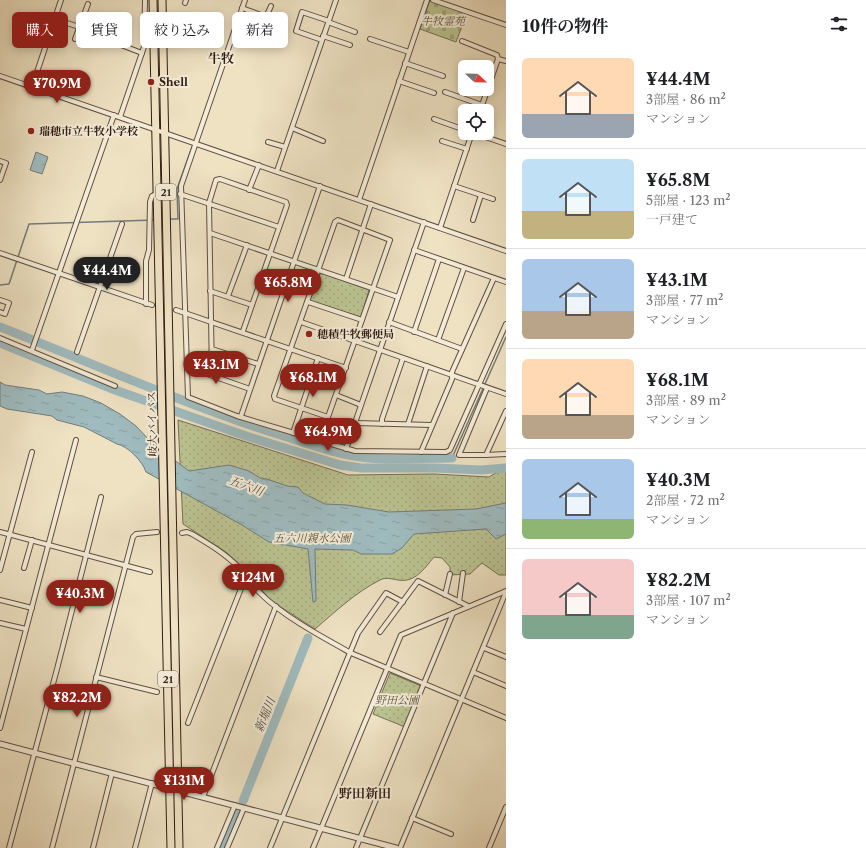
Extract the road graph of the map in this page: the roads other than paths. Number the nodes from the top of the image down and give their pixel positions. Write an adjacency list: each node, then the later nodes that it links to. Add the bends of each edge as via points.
1 (61, 0): 12 (street)
2 (145, 0): 26 (street, via 145,41)
3 (153, 0): 43 (highway, 岐大バイパス / 21)
4 (162, 0): 44 (highway, 岐大バイパス / 21)
5 (245, 0): 11 (street)
6 (336, 0): 14 (street)
7 (427, 0): 25 (street)
8 (433, 0): 15 (street)
9 (88, 4): 13 (street)
10 (270, 6): 11 (street, via 266,18)
11 (242, 8): 50 (street)
12 (57, 12)
13 (85, 12)
14 (328, 22): 16 (street); 18 (street); 18 (street, via 302,12 296,31)
15 (506, 25)
16 (355, 32)
17 (76, 36): 19 (street)
18 (323, 38): 22 (street); 41 (street)
19 (75, 39)
20 (370, 39): 25 (street)
21 (462, 41): 27 (street, via 496,55)
22 (350, 45)
23 (45, 48): 33 (street)
24 (130, 48): 26 (street)
25 (409, 52): 29 (street)
26 (142, 53): 39 (street)
27 (498, 59): 28 (street); 37 (street)
28 (506, 61)
29 (405, 63): 31 (street); 32 (street)
30 (0, 76): 33 (street)
31 (442, 76)
32 (399, 81): 35 (street); 65 (street)
33 (32, 87): 38 (street)
34 (445, 92): 36 (street)
35 (434, 94)
36 (479, 104)
37 (482, 104)
38 (114, 115): 39 (street); 84 (street)
39 (120, 117): 43 (street)
40 (434, 119): 42 (street)
41 (292, 128): 47 (street); 52 (street)
42 (458, 128)
43 (156, 130): 44 (street); 61 (highway, 岐大バイパス / 21)
44 (165, 133): 50 (street); 126 (highway, 岐大バイパス / 21)
45 (470, 140): 53 (street)
46 (494, 140): 51 (street)
47 (323, 141)
48 (442, 141): 53 (street)
49 (268, 142): 52 (street)
50 (196, 143): 55 (street); 62 (street)
51 (506, 144)
52 (285, 147): 56 (street)
53 (467, 149): 59 (street)
54 (0, 161): 57 (street, via 6,163)
55 (258, 165): 56 (street); 60 (street)
56 (277, 171): 58 (street)
57 (0, 180)
58 (320, 186): 65 (street); 81 (street)
59 (454, 186): 63 (street); 72 (street)
60 (249, 190): 66 (street, via 220,179 216,180); 71 (street, via 286,202)
61 (156, 194): 95 (street, via 150,202); 126 (highway, 岐大バイパス / 21)
62 (180, 194): 66 (street); 99 (street)
63 (481, 195): 64 (street); 68 (street)
64 (493, 199)
65 (359, 200): 67 (street)
66 (209, 203): 71 (street); 74 (street)
67 (371, 204): 69 (street); 73 (street)
68 (473, 220)
69 (424, 222): 72 (street); 76 (street)
70 (122, 224): 88 (street)
71 (279, 227): 79 (street)
72 (440, 228): 77 (street)
73 (363, 229): 83 (street, via 338,220 335,222); 86 (street); 89 (street, via 390,240)
74 (210, 233): 75 (street); 90 (street)
75 (247, 245): 79 (street); 91 (street)
76 (414, 250): 80 (street); 92 (street)
77 (506, 251)
78 (0, 253): 84 (street)
79 (270, 253): 81 (street); 97 (street)
80 (440, 259): 82 (street); 107 (street)
81 (294, 261): 83 (street); 109 (street)
82 (464, 268): 85 (street); 110 (street)
83 (319, 270): 86 (street); 94 (street)
84 (60, 274): 88 (street); 115 (street)
85 (494, 278): 87 (street); 114 (street)
86 (346, 279): 89 (street)
87 (506, 282)
88 (100, 287): 95 (street); 117 (street)
89 (373, 289): 92 (street); 102 (street)
90 (210, 291): 91 (street); 101 (street)
91 (228, 296): 97 (street)
92 (398, 297): 104 (street)
93 (0, 300): 100 (street, via 9,303 5,314)
94 (308, 302): 102 (street); 103 (street)
95 (146, 304): 96 (street)
96 (152, 304)
97 (252, 305): 106 (street)
98 (176, 310): 99 (street)
99 (184, 311): 101 (street); 122 (street)
100 (0, 312)
101 (211, 320): 106 (street); 113 (street)
102 (362, 320): 111 (street)
103 (301, 322): 111 (street); 112 (street)
104 (389, 322): 107 (street); 116 (street)
105 (506, 324): 127 (street)
106 (243, 331): 109 (street)
107 (414, 332): 110 (street)
108 (0, 338): 115 (street)
109 (267, 340): 112 (street); 120 (street)
110 (438, 340): 114 (street)
111 (355, 341): 116 (street); 123 (street)
112 (292, 348): 118 (street); 134 (street, via 274,396)
113 (212, 349): 120 (street); 124 (street)
114 (462, 349): 125 (street)
115 (32, 350): 128 (street)
116 (380, 350): 119 (street); 133 (street)
117 (77, 352)
118 (318, 358): 123 (street); 134 (street)
119 (403, 358): 121 (street); 138 (street)
120 (258, 364): 130 (street)
121 (427, 366): 125 (street); 139 (street)
122 (187, 367): 124 (street); 136 (street, via 189,399)
123 (346, 368): 132 (street)
124 (212, 375): 130 (street)
125 (452, 375): 127 (street); 140 (street)
126 (166, 384): 149 (highway, 岐大バイパス / 21)
127 (478, 384): 129 (street); 145 (street, via 450,450)
128 (115, 386)
129 (487, 388): 131 (street); 147 (street, via 459,453)
130 (250, 389): 136 (street)
131 (506, 394)
132 (336, 395): 133 (street); 134 (street, via 328,418)
133 (361, 405): 137 (street)
134 (301, 408): 141 (street)
135 (506, 411): 147 (street)
136 (241, 416): 141 (street)
137 (355, 423): 138 (street); 143 (street)
138 (382, 424): 139 (street)
139 (408, 424): 140 (street)
140 (432, 425): 145 (street)
141 (293, 433): 143 (street)
142 (76, 440): 155 (street)
143 (346, 449): 145 (street)
144 (32, 452): 153 (street)
145 (422, 452)
146 (506, 454): 147 (street)
147 (486, 455)
148 (101, 497): 156 (street)
149 (168, 510): 194 (highway, 岐大バイパス / 21); 195 (highway, 岐大バイパス / 21)
150 (0, 532): 153 (street)
151 (157, 532): 157 (street, via 136,534 133,537)
152 (182, 532): 163 (street, via 192,534 218,549)
153 (9, 534): 154 (street); 159 (street)
154 (32, 540): 155 (street); 158 (street)
155 (48, 544): 156 (street); 171 (street)
156 (87, 555): 157 (street); 190 (street)
157 (126, 566): 160 (street); 181 (street)
158 (24, 568)
159 (0, 570)
160 (150, 572)
161 (463, 572): 168 (street)
162 (450, 574): 165 (street)
163 (246, 576): 169 (street, via 259,592); 187 (street)
164 (506, 591): 170 (street); 176 (street)
165 (445, 595): 167 (street, via 418,581); 168 (street)
166 (0, 600): 171 (street)
167 (402, 602): 175 (street); 177 (street, via 386,593 358,634)
168 (459, 602): 170 (street)
169 (276, 606): 177 (street); 196 (street)
170 (468, 606): 172 (street)
171 (32, 608): 174 (street)
172 (453, 613): 179 (street, via 401,635); 182 (street)
173 (0, 622): 174 (street)
174 (26, 629): 188 (street)
175 (380, 632)
176 (484, 648): 178 (street); 180 (street)
177 (351, 654): 179 (street); 200 (street)
178 (506, 657)
179 (388, 669): 182 (street); 202 (street)
180 (473, 672): 183 (street); 185 (street)
181 (96, 677): 184 (street); 191 (street)
182 (424, 684): 185 (street); 204 (street)
183 (506, 686)
184 (157, 692)
185 (462, 700): 186 (street); 201 (street)
186 (506, 718)
187 (188, 723)
188 (0, 728)
189 (0, 744): 190 (street)
190 (34, 753): 191 (street); 205 (street)
191 (74, 764): 192 (street); 206 (street)
192 (112, 773): 193 (street); 207 (street)
193 (152, 783): 194 (street); 208 (street)
194 (170, 789): 195 (street); 209 (highway, 岐大バイパス / 21)
195 (178, 791): 196 (street); 210 (highway, 岐大バイパス / 21)
196 (203, 797): 197 (street)
197 (235, 805): 198 (street); 211 (street)
198 (244, 808): 200 (street); 212 (street)
199 (506, 809): 218 (street)
200 (283, 817): 202 (street); 213 (street)
201 (412, 818): 203 (street); 217 (street)
202 (321, 828): 204 (street); 214 (street)
203 (451, 834)
204 (360, 838): 215 (street); 216 (street)
205 (9, 848)
206 (52, 848)
207 (93, 848)
208 (135, 848)
209 (171, 848)
210 (179, 848)
211 (217, 848)
212 (227, 848)
213 (270, 848)
214 (313, 848)
215 (356, 848)
216 (396, 848)
217 (400, 848)
218 (489, 848)

